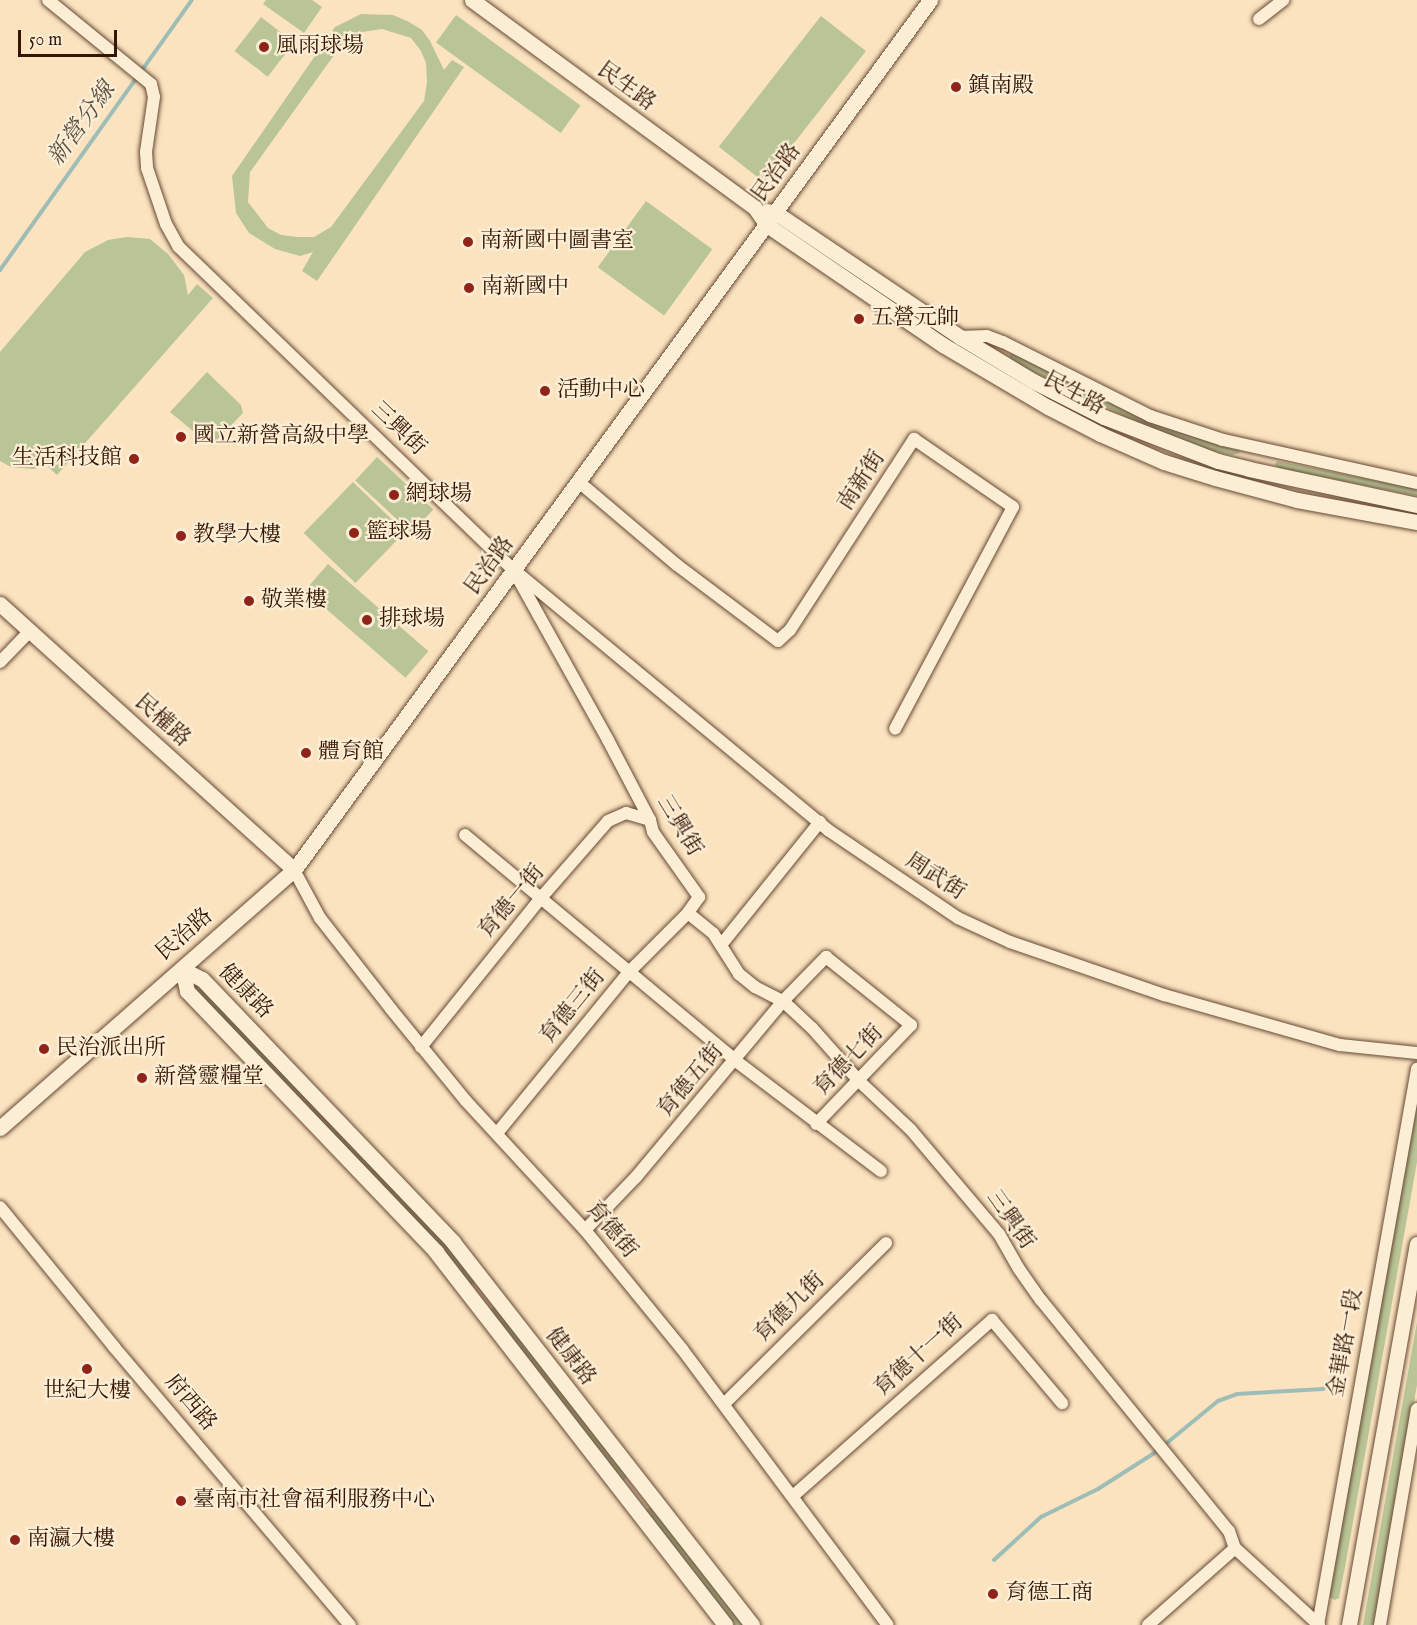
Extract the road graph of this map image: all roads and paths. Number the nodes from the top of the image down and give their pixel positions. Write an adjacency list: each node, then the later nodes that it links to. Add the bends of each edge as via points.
1 (48, 0): 12 (street, 三興街, via 150,84 154,97 147,168 166,224 179,247)
2 (472, 0): 6 (street, 民生路)
3 (930, 0): 6 (street, 民治路)
4 (1282, 0): 5 (street)
5 (1259, 19)
6 (771, 219): 7 (street, 民生路); 8 (street, 民治路); 11 (street, 民生路, via 943,345 1100,434 1164,462 1215,478 1297,500)
7 (960, 337): 9 (street, 民生路, via 987,336 1003,342 1150,416 1212,437); 10 (street, 民生路, via 1033,381 1104,417 1199,454 1292,480)
8 (579, 482): 12 (street, 民治路); 16 (street, 南新街, via 677,565 778,641 790,630 914,439 1013,507)
9 (1417, 483)
10 (1417, 505)
11 (1417, 522)
12 (514, 571): 17 (street, 三興街); 18 (street, 周武街); 20 (street, 民治路)
13 (0, 604): 14 (street, 民權路)
14 (29, 632): 15 (street); 20 (street, 民權路)
15 (0, 662)
16 (895, 729)
17 (650, 820): 21 (street, 育德一街, via 626,813 608,821); 22 (street, 三興街, via 653,832 699,897)
18 (820, 822): 23 (street); 29 (street, 周武街, via 844,843 958,918 1010,942 1164,995 1340,1045)
19 (465, 835): 21 (street)
20 (294, 870): 24 (street, 民治路); 28 (street, 育德街, via 320,918)
21 (540, 899): 25 (street); 28 (street, 育德一街)
22 (688, 913): 23 (street, 三興街, via 713,933); 25 (street, 育德三街)
23 (721, 945): 26 (street, 三興街, via 739,974)
24 (182, 969): 34 (street, 民治路); 41 (street, 健康路, via 202,979 312,1093 453,1242); 42 (street, 健康路, via 187,991 436,1252)
25 (629, 972): 30 (street); 35 (street, 育德三街)
26 (783, 1001): 27 (street, 育德五街, via 826,957); 30 (street, 育德五街); 32 (street, 三興街)
27 (910, 1025): 32 (street, 育德七街)
28 (422, 1047): 35 (street, 育德街, via 466,1101)
29 (1417, 1053)
30 (736, 1061): 33 (street); 38 (street, 育德五街)
31 (1417, 1069): 53 (street, 金華路一段)
32 (859, 1081): 33 (street, 育德七街); 47 (street, 三興街, via 911,1130 999,1234 1041,1300 1230,1531)
33 (816, 1124): 36 (street)
34 (0, 1128)
35 (498, 1132): 38 (street, 育德街)
36 (881, 1171)
37 (0, 1207): 48 (street, 府西路)
38 (585, 1230): 43 (street, 育德街)
39 (886, 1243): 43 (street, 育德九街)
40 (1417, 1244): 54 (street)
41 (491, 1291): 42 (street); 50 (street, 健康路)
42 (475, 1304): 49 (street, 健康路)
43 (725, 1403): 46 (street, 育德街)
44 (1062, 1403): 46 (street, 育德十一街, via 992,1320)
45 (1417, 1409): 55 (street)
46 (793, 1496): 51 (street, 育德街)
47 (1235, 1548): 52 (street); 53 (street, 三興街)
48 (350, 1625)
49 (725, 1625)
50 (752, 1625)
51 (888, 1625)
52 (1148, 1625)
53 (1318, 1625)
54 (1349, 1625)
55 (1380, 1625)

